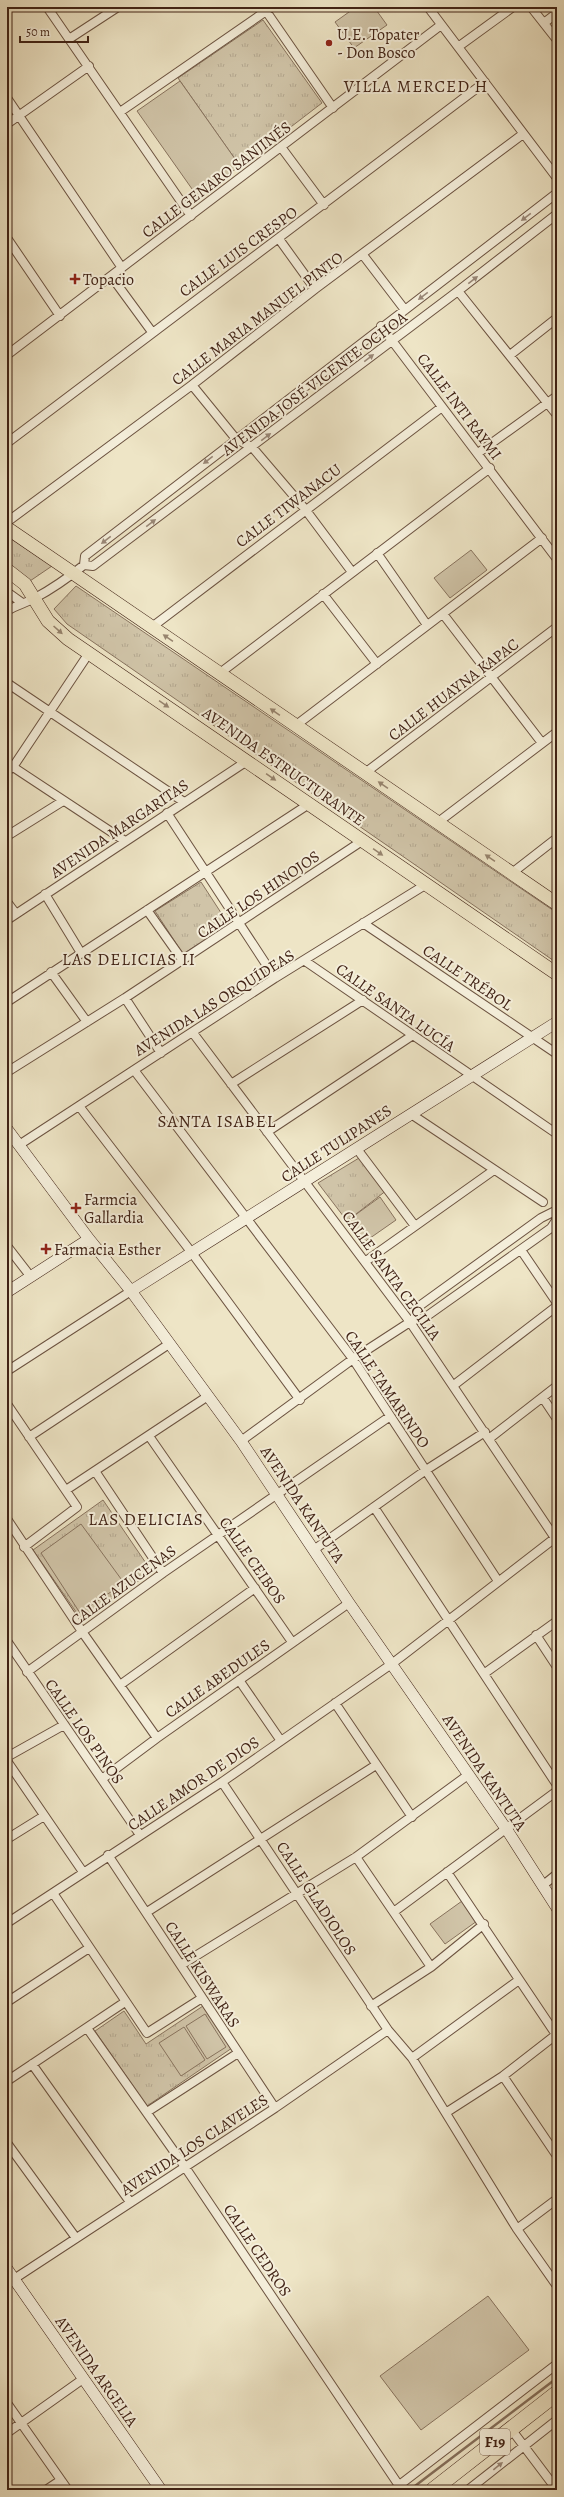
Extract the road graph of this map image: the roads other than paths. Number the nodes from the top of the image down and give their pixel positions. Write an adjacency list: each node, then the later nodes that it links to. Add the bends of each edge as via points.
1 (47, 7): 10 (street)
2 (118, 7): 10 (street)
3 (428, 7): 9 (street)
4 (513, 7): 12 (street)
5 (531, 7): 8 (street)
6 (269, 9): 16 (street); 17 (street)
7 (557, 13): 8 (street)
8 (544, 23): 11 (street)
9 (441, 25): 12 (street); 16 (street, CALLE GENARO SANJINÉS)
10 (69, 39): 13 (street)
11 (557, 40)
12 (458, 47): 14 (street)
13 (89, 66): 17 (street); 18 (street)
14 (485, 82): 20 (street); 24 (street, CALLE LUIS CRESPO)
15 (7, 98): 18 (street)
16 (334, 108): 21 (street, CALLE GENARO SANJINÉS)
17 (120, 112): 26 (street)
18 (19, 116): 19 (street); 31 (street)
19 (7, 124)
20 (523, 134): 22 (street); 30 (street, CALLE MARIA MANUEL PINTO)
21 (281, 147): 24 (street); 26 (street, CALLE GENARO SANJINÉS)
22 (557, 178)
23 (557, 193): 35 (street, one-way to 35)
24 (324, 204): 28 (street, CALLE LUIS CRESPO)
25 (557, 214): 34 (street, AVENIDA JOSÉ VICENTE OCHOA, one-way to 25)
26 (191, 216): 31 (street, CALLE GENARO SANJINÉS)
27 (7, 238): 29 (street)
28 (279, 239): 33 (street); 39 (street, CALLE LUIS CRESPO)
29 (10, 248): 36 (street)
30 (363, 255): 33 (street, CALLE MARIA MANUEL PINTO); 35 (street)
31 (122, 268): 32 (street, CALLE GENARO SANJINÉS)
32 (111, 276): 36 (street, CALLE GENARO SANJINÉS); 39 (street)
33 (315, 289): 43 (street, CALLE MARIA MANUEL PINTO)
34 (458, 291): 40 (street, AVENIDA JOSÉ VICENTE OCHOA); 42 (street)
35 (405, 310): 38 (street)
36 (60, 316): 41 (street, CALLE GENARO SANJINÉS)
37 (557, 318): 42 (street)
38 (382, 326): 40 (street, CALLE INTI RAYMI); 48 (street)
39 (152, 332): 49 (street, CALLE LUIS CRESPO)
40 (393, 340): 46 (street, CALLE INTI RAYMI); 50 (street, AVENIDA JOSÉ VICENTE OCHOA, one-way to 40)
41 (7, 355)
42 (510, 355): 45 (street)
43 (192, 386): 48 (street); 54 (street, CALLE MARIA MANUEL PINTO)
44 (557, 396): 45 (street)
45 (548, 403): 47 (street); 51 (street)
46 (442, 407): 51 (street, CALLE INTI RAYMI); 53 (street, CALLE TIWANACU)
47 (557, 415)
48 (236, 439): 50 (street); 59 (street, one-way to 59, via 85,556)
49 (7, 443)
50 (252, 447): 53 (street); 59 (street, AVENIDA JOSÉ VICENTE OCHOA, one-way to 50, via 93,566)
51 (478, 453): 52 (street, CALLE INTI RAYMI)
52 (490, 468): 56 (street, CALLE INTI RAYMI); 57 (street)
53 (305, 509): 61 (street); 70 (street, CALLE TIWANACU)
54 (7, 522)
55 (7, 528): 62 (main road)
56 (542, 538): 58 (street, CALLE INTI RAYMI); 68 (street)
57 (377, 553): 61 (street); 69 (street)
58 (557, 559)
59 (84, 565): 62 (street)
60 (7, 570): 65 (main road, AVENIDA ESTRUCTURANTE, via 25,584)
61 (352, 572): 64 (street)
62 (73, 574): 65 (street); 70 (main road)
63 (7, 592): 66 (street)
64 (324, 594): 73 (street); 74 (street)
65 (34, 599): 66 (street); 72 (main road, AVENIDA ESTRUCTURANTE, one-way to 72, via 48,621)
66 (21, 602): 67 (street)
67 (7, 611)
68 (443, 614): 69 (street); 75 (street)
69 (427, 625): 73 (street)
70 (152, 627): 74 (main road, one-way to 70)
71 (557, 627): 75 (street, CALLE HUAYNA KAPAC)
72 (89, 653): 77 (street); 81 (main road, AVENIDA ESTRUCTURANTE, one-way to 81)
73 (377, 664): 78 (street)
74 (220, 673): 78 (main road, one-way to 74)
75 (493, 677): 80 (street); 83 (street, CALLE HUAYNA KAPAC)
76 (7, 683): 77 (street)
77 (51, 712): 82 (street); 85 (street)
78 (296, 726): 83 (main road)
79 (557, 732): 80 (street)
80 (542, 743): 88 (street)
81 (247, 761): 85 (street, AVENIDA MARGARITAS); 86 (main road, AVENIDA ESTRUCTURANTE, one-way to 86)
82 (9, 767): 84 (street)
83 (365, 773): 88 (main road, one-way to 83)
84 (63, 801): 89 (street); 91 (street)
85 (184, 802): 87 (street, AVENIDA MARGARITAS)
86 (309, 804): 92 (main road, AVENIDA ESTRUCTURANTE); 93 (street)
87 (167, 813): 91 (street, AVENIDA MARGARITAS); 93 (street)
88 (438, 822): 94 (main road, one-way to 88)
89 (7, 836)
90 (557, 838): 94 (street)
91 (124, 841): 96 (street, AVENIDA MARGARITAS)
92 (362, 841): 95 (main road, AVENIDA ESTRUCTURANTE, one-way to 95); 102 (street, CALLE LOS HINOJOS)
93 (206, 873): 99 (street); 102 (street)
94 (512, 873): 98 (main road)
95 (425, 884): 103 (street, AVENIDA LAS ORQUÍDEAS); 108 (main road, AVENIDA ESTRUCTURANTE)
96 (45, 894): 100 (street, AVENIDA MARGARITAS); 104 (street)
97 (7, 902): 100 (street)
98 (557, 904)
99 (147, 910): 104 (street); 105 (street)
100 (16, 914): 101 (street, AVENIDA MARGARITAS)
101 (7, 920)
102 (240, 923): 105 (street, CALLE LOS HINOJOS); 109 (street)
103 (363, 923): 106 (street, AVENIDA LAS ORQUÍDEAS); 117 (street, CALLE TRÉBOL)
104 (81, 953): 107 (street)
105 (183, 961): 110 (street, CALLE LOS HINOJOS)
106 (305, 961): 109 (street, AVENIDA LAS ORQUÍDEAS); 111 (street, CALLE SANTA LUCÍA)
107 (51, 972): 112 (street); 113 (street)
108 (557, 974)
109 (276, 978): 115 (street, AVENIDA LAS ORQUÍDEAS)
110 (125, 998): 113 (street, CALLE LOS HINOJOS); 118 (street)
111 (363, 1000): 116 (street, CALLE SANTA LUCÍA); 123 (street)
112 (7, 1002)
113 (87, 1022): 121 (street, CALLE LOS HINOJOS)
114 (557, 1022): 117 (street, CALLE TULIPANES)
115 (193, 1033): 118 (street, AVENIDA LAS ORQUÍDEAS); 123 (street, CALLE SANTA CECILIA)
116 (413, 1035): 122 (street, CALLE SANTA LUCÍA); 127 (street)
117 (531, 1036): 119 (street, CALLE TRÉBOL); 122 (street, CALLE TULIPANES)
118 (161, 1053): 120 (street, AVENIDA LAS ORQUÍDEAS)
119 (557, 1054)
120 (134, 1070): 124 (street, AVENIDA LAS ORQUÍDEAS); 135 (street, CALLE TAMARINDO)
121 (7, 1072)
122 (470, 1076): 125 (street, CALLE TULIPANES); 128 (street, CALLE SANTA LUCÍA)
123 (231, 1084): 127 (street, CALLE SANTA CECILIA)
124 (79, 1106): 129 (street, AVENIDA LAS ORQUÍDEAS); 141 (street)
125 (411, 1114): 130 (street, CALLE TULIPANES); 131 (street)
126 (7, 1129): 129 (street, AVENIDA KANTUTA)
127 (268, 1132): 132 (street, CALLE SANTA CECILIA)
128 (557, 1134)
129 (20, 1145): 138 (street, AVENIDA KANTUTA)
130 (357, 1149): 132 (street, CALLE TULIPANES); 137 (street)
131 (494, 1170): 133 (street); 137 (street)
132 (305, 1181): 135 (street, CALLE TULIPANES); 142 (street, CALLE SANTA CECILIA)
133 (543, 1202)
134 (557, 1210): 147 (street, via 541,1218 418,1307)
135 (247, 1219): 141 (street, CALLE TULIPANES); 149 (street, CALLE TAMARINDO)
136 (557, 1219): 140 (street, via 551,1228)
137 (415, 1226): 142 (street)
138 (89, 1239): 143 (street); 144 (street, AVENIDA KANTUTA)
139 (7, 1246): 143 (street)
140 (521, 1250): 146 (street); 147 (street, via 425,1318)
141 (192, 1253): 144 (street, CALLE TULIPANES); 155 (street)
142 (366, 1261): 147 (street, CALLE SANTA CECILIA)
143 (31, 1277): 145 (street)
144 (132, 1291): 148 (street, AVENIDA KANTUTA); 150 (street)
145 (7, 1292)
146 (557, 1304): 151 (street)
147 (412, 1320): 149 (street); 151 (street, CALLE SANTA CECILIA)
148 (169, 1344): 153 (street, AVENIDA KANTUTA); 161 (street)
149 (353, 1359): 155 (street); 157 (street, CALLE TAMARINDO)
150 (7, 1371)
151 (454, 1384): 159 (street, CALLE SANTA CECILIA)
152 (557, 1386): 154 (street)
153 (208, 1396): 160 (street); 162 (street, AVENIDA KANTUTA)
154 (542, 1398): 158 (street); 159 (street)
155 (300, 1400): 162 (street)
156 (7, 1404): 161 (street)
157 (390, 1417): 163 (street, CALLE TAMARINDO); 166 (street, CALLE AZUCENAS)
158 (557, 1419)
159 (487, 1435): 163 (street); 170 (street, CALLE SANTA CECILIA)
160 (149, 1436): 164 (street); 169 (street, CALLE CEIBOS)
161 (29, 1437): 165 (street)
162 (241, 1441): 166 (street, AVENIDA KANTUTA)
163 (426, 1470): 167 (street); 174 (street, CALLE TAMARINDO)
164 (95, 1471): 165 (street); 173 (street)
165 (66, 1490): 171 (street, via 77,1507)
166 (276, 1494): 169 (street, CALLE AZUCENAS); 172 (street, AVENIDA KANTUTA)
167 (374, 1507): 172 (street); 177 (street)
168 (8, 1524): 171 (street)
169 (219, 1535): 173 (street, CALLE AZUCENAS); 175 (street, CALLE CEIBOS)
170 (556, 1539): 174 (street, CALLE AMOR DE DIOS)
171 (24, 1547): 179 (street)
172 (315, 1549): 176 (street, AVENIDA KANTUTA)
173 (163, 1573): 179 (street, CALLE AZUCENAS)
174 (498, 1581): 177 (street, CALLE AMOR DE DIOS)
175 (256, 1588): 182 (street, CALLE CEIBOS); 188 (street)
176 (349, 1603): 182 (street, CALLE ABEDULES); 183 (street, AVENIDA KANTUTA)
177 (446, 1620): 183 (street, CALLE AMOR DE DIOS); 186 (street)
178 (557, 1620): 180 (street)
179 (83, 1633): 185 (street, CALLE AZUCENAS); 188 (street)
180 (536, 1635): 184 (street); 186 (street)
181 (7, 1641): 185 (street, CALLE LOS PINOS)
182 (292, 1642): 187 (street, CALLE ABEDULES)
183 (393, 1663): 189 (street, CALLE AMOR DE DIOS); 196 (street, AVENIDA KANTUTA)
184 (557, 1667)
185 (27, 1672): 190 (street, CALLE LOS PINOS)
186 (485, 1673): 199 (street)
187 (239, 1680): 191 (street, CALLE ABEDULES); 192 (street)
188 (120, 1685): 191 (street)
189 (335, 1703): 192 (street, CALLE AMOR DE DIOS); 195 (street)
190 (64, 1725): 193 (street); 197 (street, CALLE LOS PINOS)
191 (157, 1738): 197 (street, CALLE ABEDULES)
192 (281, 1741): 198 (street, CALLE AMOR DE DIOS)
193 (7, 1757)
194 (7, 1761): 201 (street)
195 (376, 1764): 202 (street); 205 (street)
196 (468, 1776): 202 (street); 203 (street, AVENIDA KANTUTA)
197 (102, 1779): 204 (street, CALLE LOS PINOS)
198 (222, 1782): 204 (street, CALLE AMOR DE DIOS); 205 (street, CALLE GLADIOLOS)
199 (557, 1785)
200 (557, 1791): 203 (street)
201 (44, 1816): 206 (street); 209 (street)
202 (412, 1817): 208 (street)
203 (507, 1830): 210 (street); 212 (street, AVENIDA KANTUTA)
204 (140, 1835): 207 (street, CALLE AMOR DE DIOS)
205 (260, 1837): 213 (street, CALLE GLADIOLOS); 217 (street)
206 (7, 1839)
207 (108, 1855): 209 (street, CALLE AMOR DE DIOS); 217 (street, CALLE KISWARAS)
208 (356, 1857): 213 (street); 216 (street)
209 (83, 1872): 214 (street, CALLE AMOR DE DIOS)
210 (447, 1872): 216 (street); 219 (street)
211 (557, 1874): 212 (street)
212 (542, 1886): 215 (street, AVENIDA KANTUTA)
213 (296, 1892): 221 (street); 227 (street, CALLE GLADIOLOS)
214 (53, 1893): 218 (street, CALLE AMOR DE DIOS); 220 (street)
215 (557, 1908)
216 (395, 1911): 222 (street)
217 (147, 1912): 221 (street, CALLE KISWARAS)
218 (7, 1923)
219 (484, 1924): 222 (street); 223 (street)
220 (89, 1948): 225 (street); 226 (street)
221 (181, 1965): 224 (street, CALLE KISWARAS)
222 (431, 1967): 227 (street)
223 (519, 1980): 230 (street); 232 (street)
224 (202, 1998): 226 (street, via 147,2033); 231 (street, CALLE KISWARAS)
225 (7, 2002)
226 (125, 2002): 228 (street)
227 (371, 2006): 229 (street, CALLE GLADIOLOS)
228 (87, 2028): 233 (street); 237 (street, CALLE CEDROS)
229 (388, 2030): 232 (street, CALLE GLADIOLOS); 236 (street, AVENIDA LOS CLAVELES)
230 (557, 2035): 234 (street)
231 (238, 2053): 236 (street, CALLE KISWARAS); 237 (street)
232 (412, 2058): 238 (street, CALLE GLADIOLOS)
233 (32, 2064): 235 (street); 243 (street)
234 (503, 2076): 238 (street); 240 (street)
235 (7, 2081)
236 (275, 2108): 241 (street, AVENIDA LOS CLAVELES)
237 (147, 2112): 241 (street, CALLE CEDROS)
238 (447, 2112): 244 (street, CALLE GLADIOLOS)
239 (7, 2143): 245 (street)
240 (557, 2156)
241 (185, 2167): 243 (street, AVENIDA LOS CLAVELES); 258 (street, CALLE CEDROS)
242 (557, 2199): 244 (street)
243 (130, 2202): 245 (street, AVENIDA LOS CLAVELES)
244 (517, 2229): 247 (street, CALLE GLADIOLOS)
245 (76, 2238): 246 (street, AVENIDA LOS CLAVELES)
246 (9, 2273): 249 (street, AVENIDA ARGELIA)
247 (556, 2283)
248 (557, 2364): 258 (street)
249 (83, 2378): 253 (street); 261 (street, AVENIDA ARGELIA)
250 (557, 2393): 254 (highway, F19)
251 (7, 2404): 253 (street)
252 (557, 2420): 256 (street)
253 (21, 2424): 255 (street); 257 (street)
254 (511, 2429): 256 (street); 262 (highway, F19)
255 (7, 2433)
256 (524, 2445): 263 (street, one-way to 256); 264 (street)
257 (61, 2480): 259 (street); 260 (street)
258 (398, 2489)
259 (46, 2490)
260 (68, 2490)
261 (161, 2490)
262 (433, 2490)
263 (468, 2490)
264 (557, 2490)

